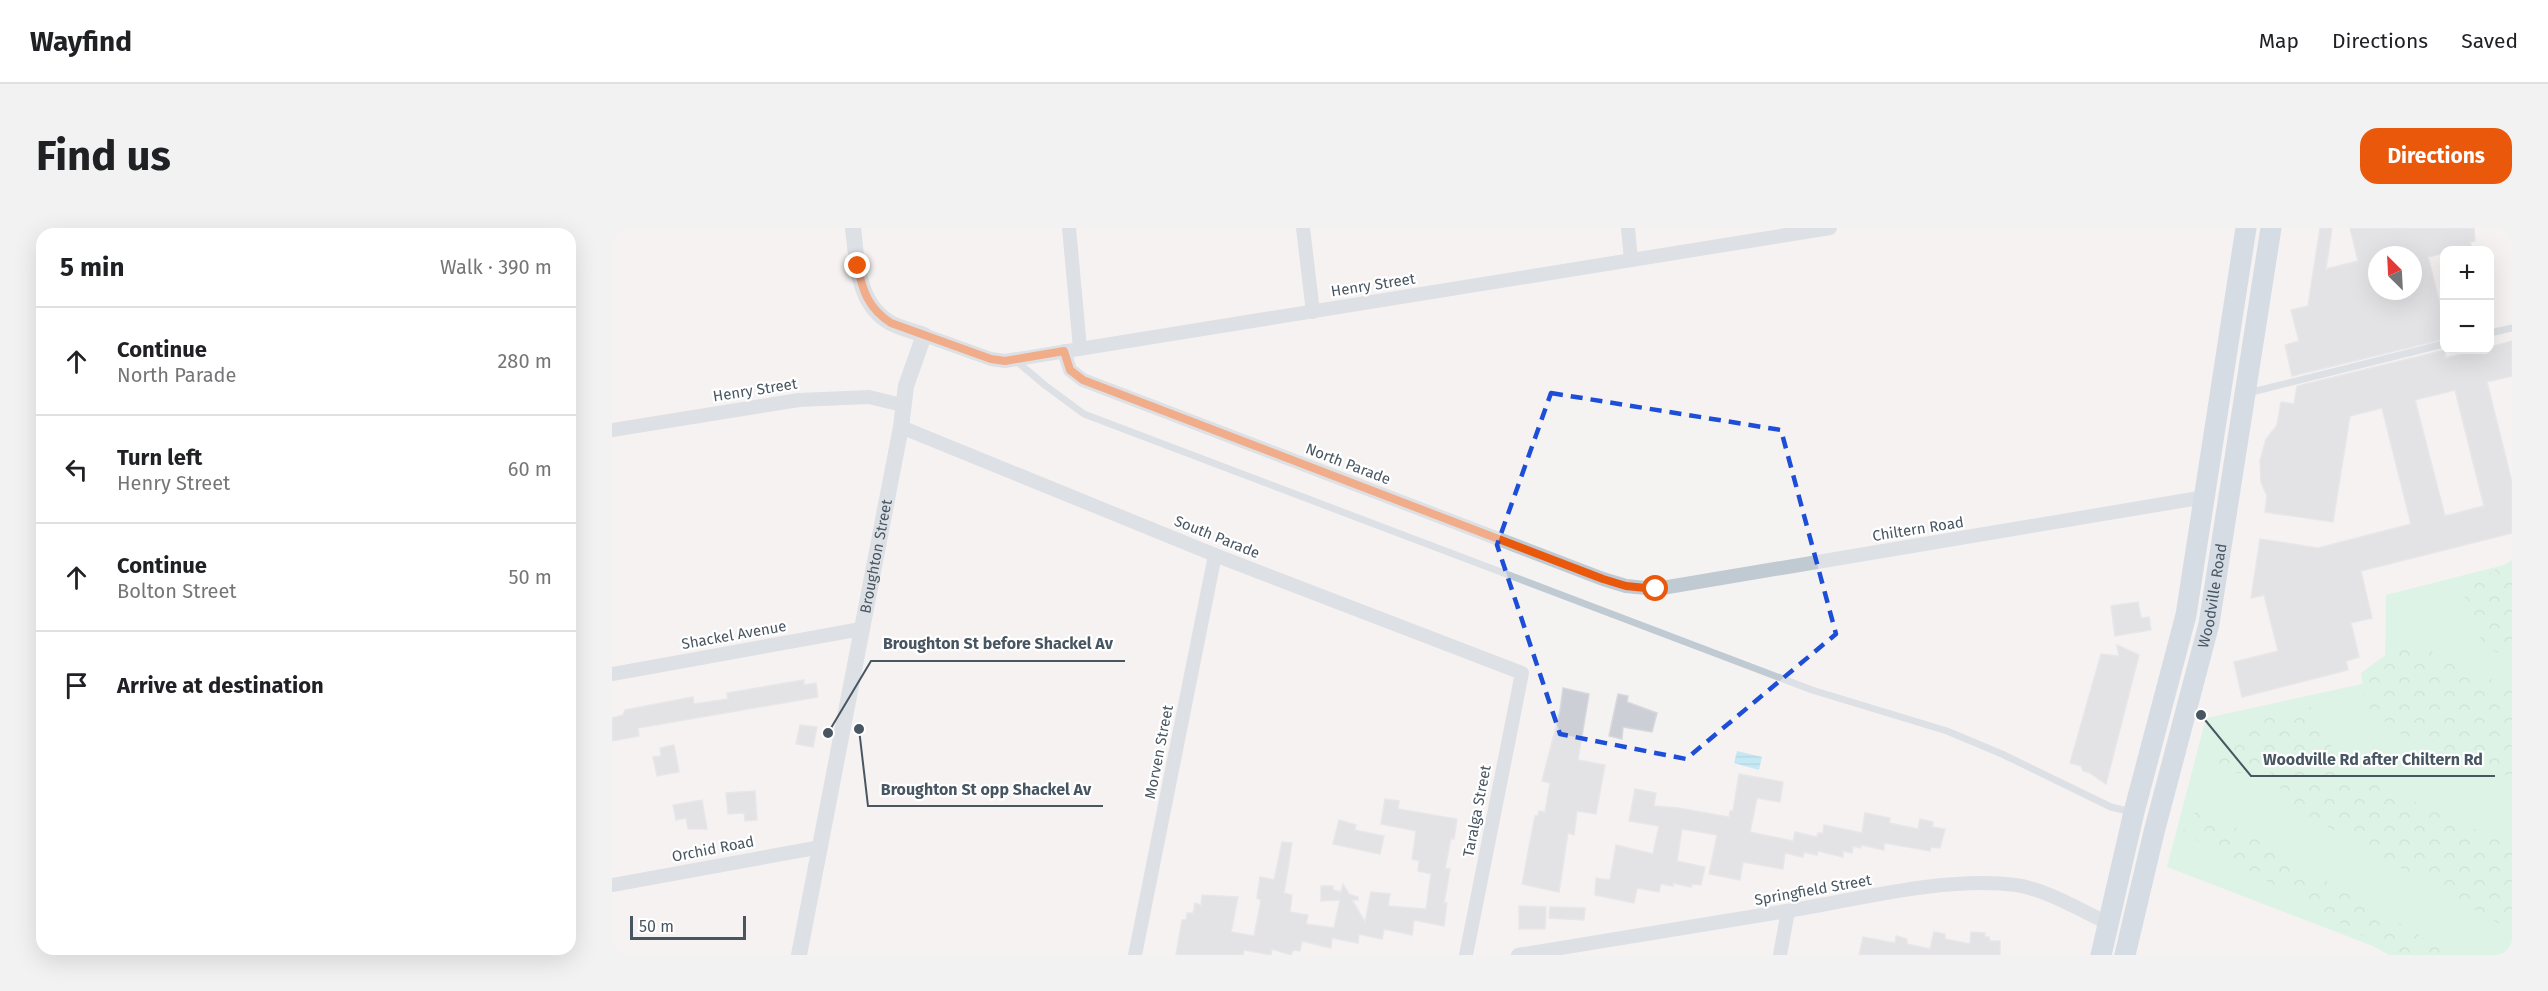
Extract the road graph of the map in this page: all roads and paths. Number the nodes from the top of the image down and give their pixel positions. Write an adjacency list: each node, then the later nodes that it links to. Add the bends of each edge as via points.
1 (853, 228): 12 (street, via 861,285 870,304 891,323)
2 (1068, 228): 14 (street)
3 (1304, 228): 9 (street)
4 (1628, 228): 8 (street)
5 (1830, 228): 8 (street, Henry Street)
6 (2246, 228): 21 (main road, Woodville Road)
7 (2271, 228): 17 (main road, Woodville Road)
8 (1631, 260): 9 (street, Henry Street)
9 (1313, 312): 14 (street, Henry Street)
10 (2512, 328): 11 (lane)
11 (2494, 332)
12 (924, 335): 16 (street, Henry Street, via 991,359); 18 (street, Broughton Street)
13 (2440, 345): 17 (lane)
14 (1080, 348): 15 (street, Henry Street)
15 (1064, 351): 16 (street, Henry Street); 23 (street, North Parade, via 1070,370 1083,380 1603,579)
16 (1015, 360): 27 (lane, via 1084,414 1812,690 1947,731 2111,807)
17 (2246, 394): 38 (main road, Woodville Road, via 2210,624)
18 (902, 405): 19 (street, Broughton Street); 20 (street, Henry Street, via 869,397 799,400)
19 (901, 427): 22 (street, South Parade); 24 (street, Broughton Street)
20 (612, 430)
21 (2205, 497): 23 (street, Chiltern Road, via 1656,589); 27 (main road, Woodville Road, via 2186,615)
22 (1215, 555): 26 (street, South Parade); 33 (street, Morven Street)
23 (1636, 588)
24 (861, 629): 25 (street, Shackel Avenue); 28 (street, Broughton Street)
25 (612, 674)
26 (1522, 674): 34 (street, Taralga Street)
27 (2132, 821): 31 (main road, Woodville Road)
28 (821, 847): 29 (street, Orchid Road); 32 (street, Broughton Street)
29 (612, 885)
30 (1788, 911): 31 (street, Springfield Street, via 1928,888 1997,884 2041,892); 35 (street, Springfield Street); 36 (street)
31 (2108, 923): 37 (main road, Woodville Road)
32 (800, 955)
33 (1135, 955)
34 (1466, 955)
35 (1518, 955)
36 (1780, 955)
37 (2101, 955)
38 (2125, 955)

